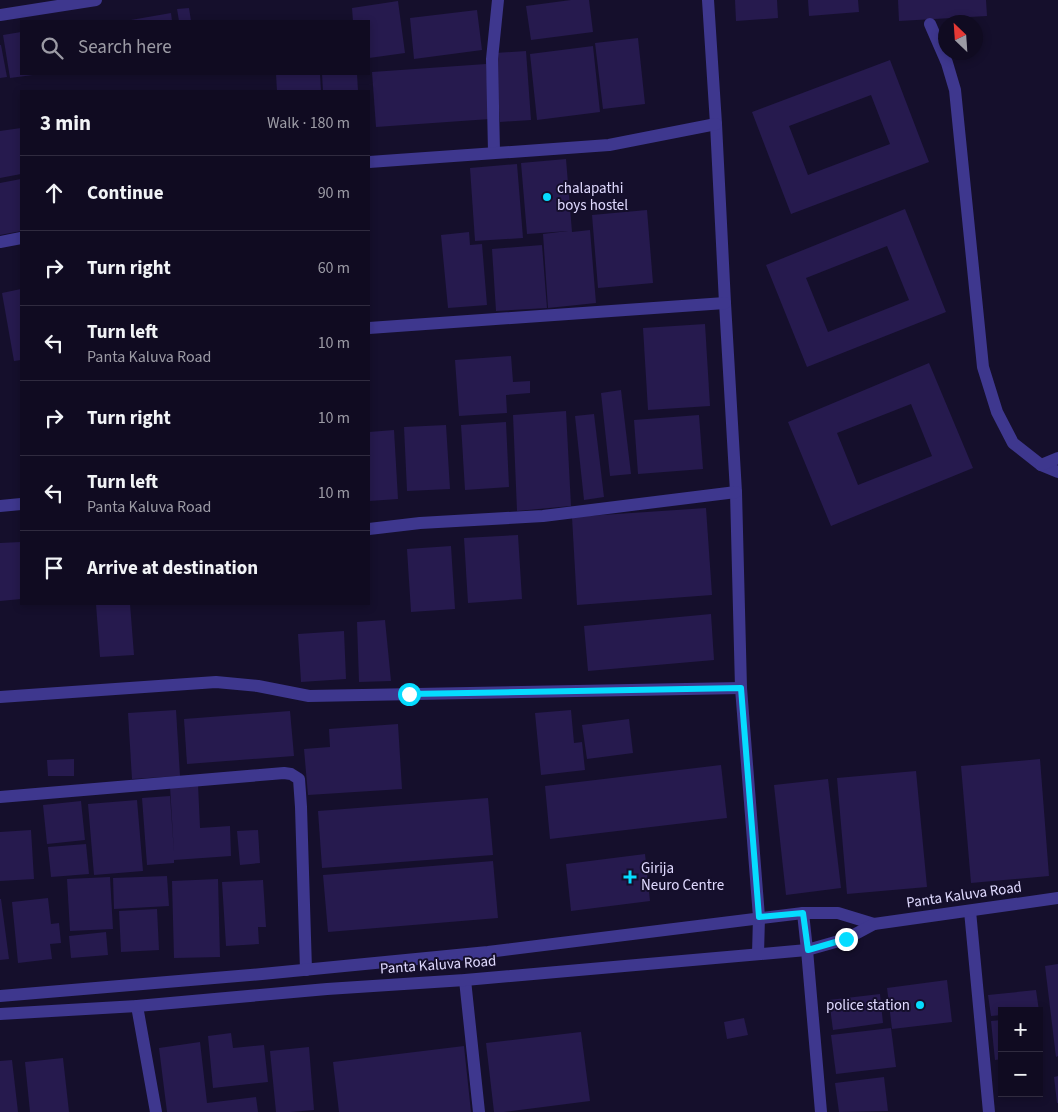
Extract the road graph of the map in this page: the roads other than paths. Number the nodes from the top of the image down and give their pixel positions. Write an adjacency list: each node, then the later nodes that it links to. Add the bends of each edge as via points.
1 (96, 0): 4 (street)
2 (498, 0): 8 (street, via 492,59)
3 (708, 0): 7 (street)
4 (25, 5): 5 (street)
5 (0, 15)
6 (930, 24): 15 (street, via 955,90 983,367 997,412 1013,443)
7 (716, 124): 8 (street, via 609,144); 12 (street)
8 (494, 152): 9 (street)
9 (370, 162)
10 (20, 238): 11 (street)
11 (0, 242)
12 (725, 303): 13 (street); 17 (street)
13 (370, 328)
14 (1058, 458): 15 (street)
15 (1041, 465): 16 (street)
16 (1058, 472)
17 (736, 492): 20 (street, via 543,516); 21 (street)
18 (20, 504): 19 (street)
19 (0, 506)
20 (370, 529)
21 (741, 688): 22 (street, via 309,696 216,682); 27 (street)
22 (0, 696)
23 (0, 797): 31 (street, via 284,773 299,778)
24 (1058, 898): 25 (street, Panta Kaluva Road)
25 (970, 911): 28 (street, Panta Kaluva Road); 39 (street)
26 (803, 913): 27 (street, Panta Kaluva Road); 28 (street, Panta Kaluva Road, via 838,913); 29 (street)
27 (759, 917): 30 (street); 31 (street, Panta Kaluva Road, via 488,952)
28 (874, 924): 29 (street, Panta Kaluva Road, via 846,939)
29 (808, 950): 30 (street, Panta Kaluva Road); 38 (street)
30 (758, 954): 32 (street, Panta Kaluva Road)
31 (306, 970): 33 (street, Panta Kaluva Road)
32 (465, 980): 34 (street, Panta Kaluva Road); 37 (street)
33 (0, 996)
34 (137, 1006): 35 (street, Panta Kaluva Road); 36 (street)
35 (0, 1014)
36 (156, 1112)
37 (480, 1112)
38 (821, 1112)
39 (989, 1112)

